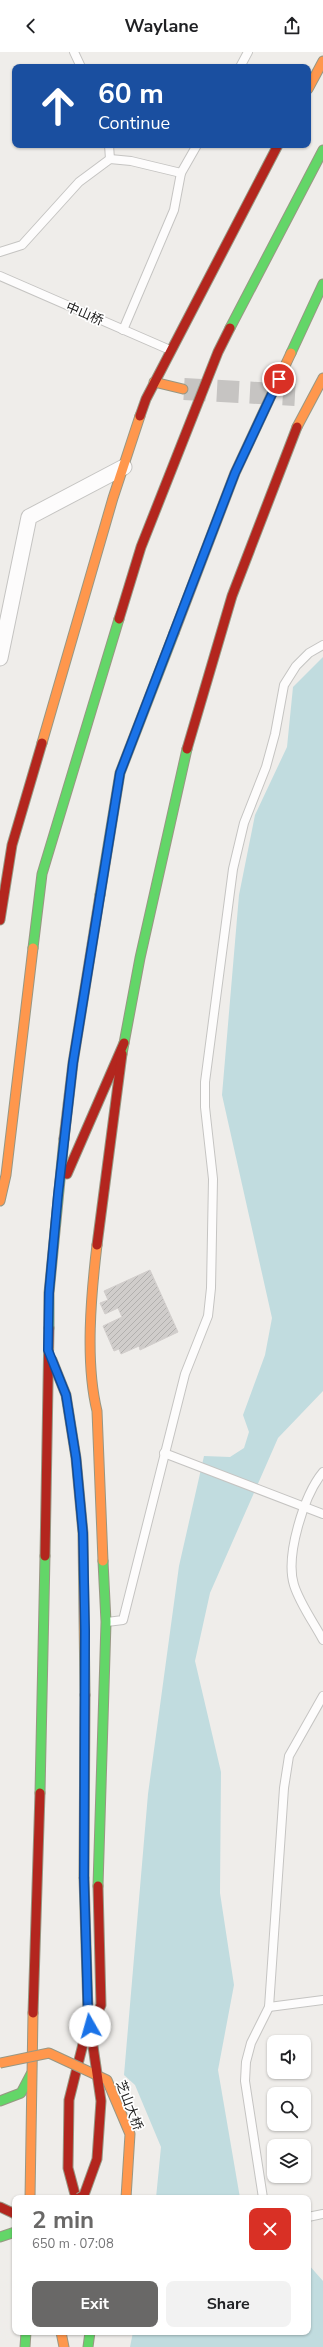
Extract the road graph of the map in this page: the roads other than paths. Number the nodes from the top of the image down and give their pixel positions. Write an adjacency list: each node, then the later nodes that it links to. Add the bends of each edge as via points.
1 (74, 52): 4 (lane)
2 (248, 52): 5 (lane)
3 (323, 60): 6 (main road)
4 (80, 64)
5 (242, 64)
6 (311, 83)
7 (109, 148): 11 (lane)
8 (194, 148): 12 (lane)
9 (276, 148): 17 (main road)
10 (323, 150): 30 (main road, via 218,352 141,547 42,874)
11 (110, 159): 12 (lane, via 131,161); 13 (lane, via 78,182 22,245)
12 (181, 173): 16 (lane, via 174,210)
13 (0, 252)
14 (0, 276): 16 (lane, 中山桥)
15 (323, 284): 31 (main road, via 235,473 120,773 73,1063)
16 (123, 330): 17 (lane, 中山桥)
17 (170, 350): 19 (main road)
18 (323, 378): 21 (main road)
19 (154, 382): 20 (main road); 23 (main road)
20 (183, 389)
21 (321, 391): 22 (main road); 28 (main road, via 294,433 232,596 186,756 140,958)
22 (302, 393)
23 (124, 467): 25 (street, via 28,517); 26 (main road)
24 (323, 645): 34 (lane, via 296,666 284,685 266,768 244,823 233,868 205,1082 205,1107 213,1179 208,1316 185,1374)
25 (0, 658)
26 (3, 881): 27 (main road)
27 (0, 920)
28 (124, 1043): 31 (main road); 38 (main road, via 92,1286 91,1388 97,1411)
29 (0, 1153): 30 (main road)
30 (6, 1174): 32 (main road)
31 (58, 1195): 33 (main road, via 49,1293)
32 (0, 1201)
33 (48, 1350): 44 (main road, via 43,1708); 48 (main road, 芝山大桥, bridge, via 66,1395 76,1458 83,1533 84,1877 88,2012 101,2102 97,2159)
34 (164, 1453): 36 (lane); 38 (lane, via 123,1620)
35 (323, 1472): 36 (lane)
36 (303, 1507): 37 (lane); 39 (lane, via 291,1564 294,1585)
37 (323, 1514)
38 (106, 1622): 47 (main road, via 98,1879 101,2005 83,2044 69,2100 68,2168)
39 (323, 1640)
40 (323, 1696): 42 (lane, via 289,1756 284,1788)
41 (323, 2000): 42 (lane)
42 (269, 2007): 50 (lane, via 251,2043 245,2081)
43 (0, 2063): 49 (main road, 芝山大桥, bridge, via 49,2053 107,2080 130,2134)
44 (31, 2074): 45 (main road, via 21,2094); 46 (main road)
45 (0, 2101)
46 (30, 2195)
47 (75, 2195)
48 (84, 2195)
49 (126, 2195)
50 (263, 2195)
51 (0, 2207): 52 (main road)
52 (12, 2213)
53 (323, 2214): 54 (lane)
54 (311, 2216)
55 (12, 2233): 56 (main road)
56 (0, 2237)
57 (26, 2335): 60 (main road)
58 (62, 2335): 61 (main road)
59 (90, 2335): 62 (main road)
60 (25, 2347)
61 (64, 2347)
62 (88, 2347)

